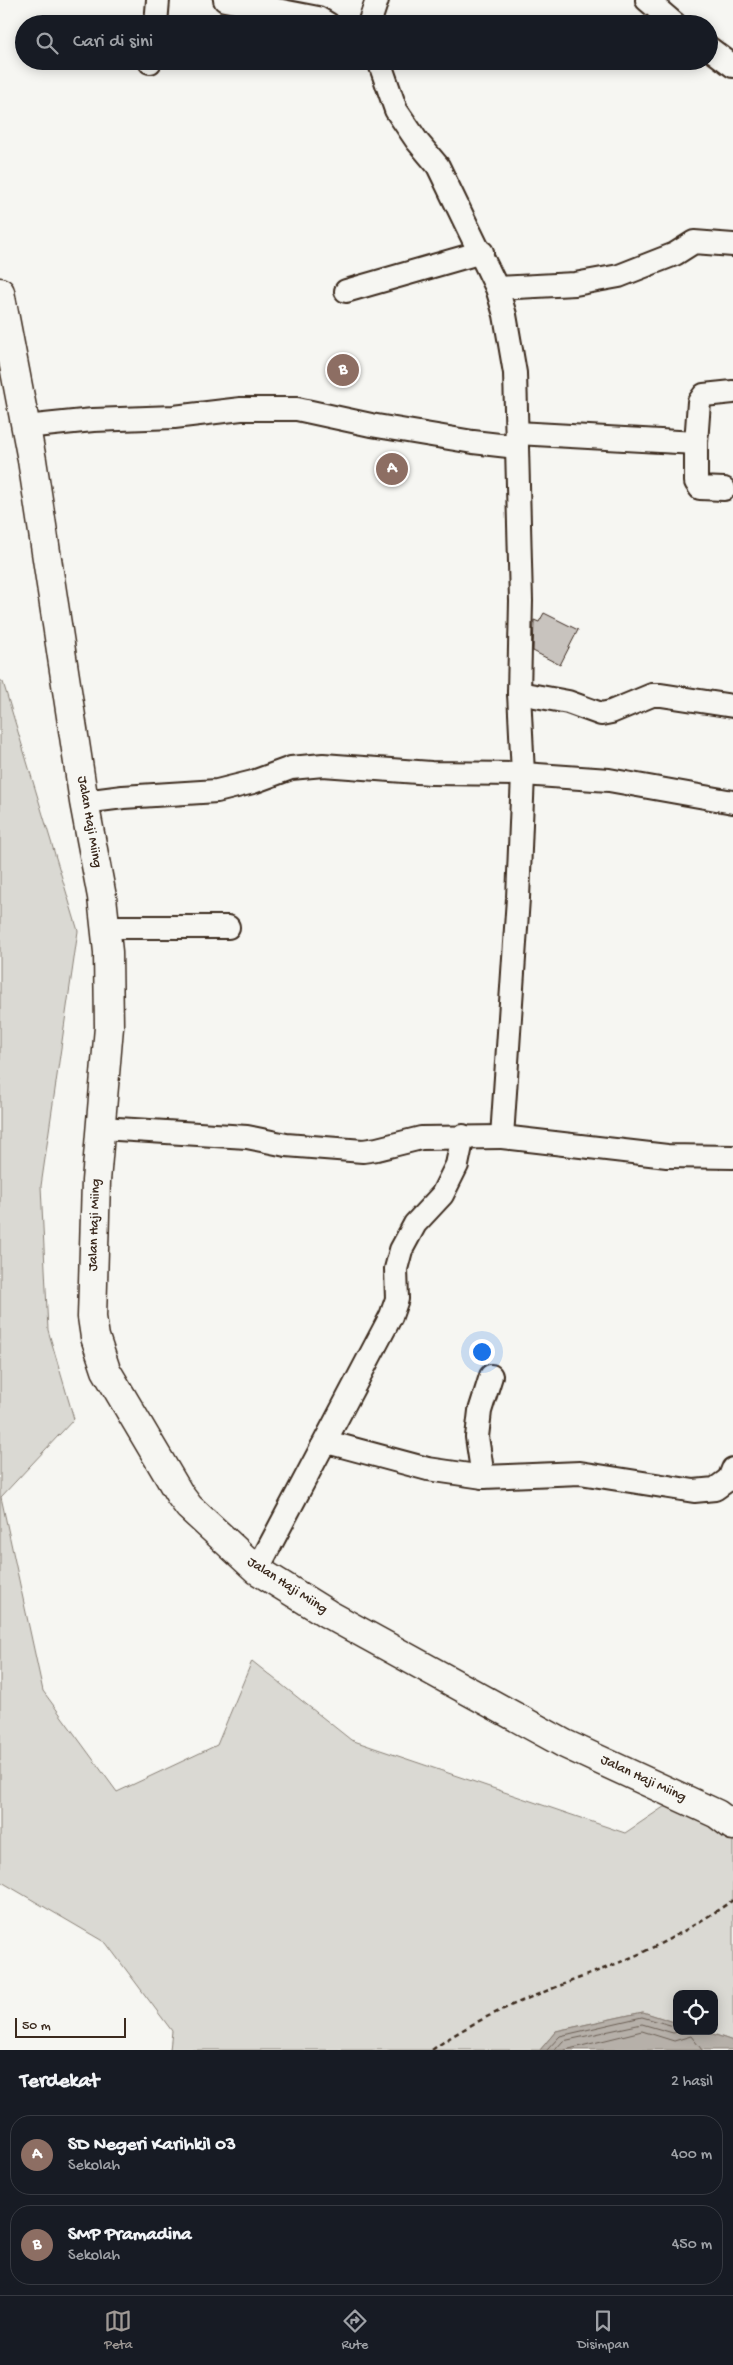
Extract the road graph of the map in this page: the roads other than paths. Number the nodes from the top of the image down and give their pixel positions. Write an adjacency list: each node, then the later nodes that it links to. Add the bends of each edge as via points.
1 (158, 0): 5 (street)
2 (225, 0): 6 (street)
3 (377, 0): 7 (street)
4 (647, 0): 8 (street)
5 (157, 15)
6 (302, 15)
7 (372, 15)
8 (664, 15)
9 (718, 55): 10 (street)
10 (733, 66)
11 (382, 70): 13 (street, via 396,110 438,166)
12 (733, 245): 14 (street, via 694,242 675,254 619,276 575,284)
13 (482, 252): 14 (street); 15 (street)
14 (498, 288): 19 (street, via 515,373)
15 (346, 290)
16 (0, 292): 18 (main road, Jalan Haji Miing)
17 (733, 392): 20 (street, via 704,395 699,402)
18 (25, 427): 19 (street, via 241,410 298,409 445,438); 25 (main road, Jalan Haji Miing)
19 (517, 440): 20 (street); 22 (street, via 521,601)
20 (696, 443): 21 (street, via 696,482 700,488)
21 (724, 489)
22 (519, 693): 23 (street, via 568,702 601,714 652,695); 24 (street)
23 (733, 706)
24 (522, 774): 25 (street, via 431,773 323,765 291,768 217,791); 26 (street, via 609,780); 31 (street, via 518,898)
25 (84, 802): 27 (main road, Jalan Haji Miing)
26 (733, 802)
27 (106, 927): 28 (street); 29 (main road, Jalan Haji Miing, via 110,1027)
28 (228, 927)
29 (101, 1128): 30 (street, via 247,1137 286,1145 363,1151 421,1138); 37 (main road, Jalan Haji Miing, via 92,1316 99,1353 118,1392 180,1495)
30 (463, 1136): 31 (street); 34 (street, via 457,1165 442,1195 415,1224 401,1250 396,1269 397,1299 391,1316)
31 (502, 1137): 32 (street, via 667,1156)
32 (733, 1157)
33 (491, 1376): 36 (street, via 480,1411 477,1437)
34 (322, 1447): 36 (street, via 331,1443 428,1469); 37 (street)
35 (733, 1469): 36 (street, via 729,1479 715,1489 694,1491 580,1472)
36 (483, 1477)
37 (257, 1570): 38 (main road, Jalan Haji Miing, via 328,1614 565,1744 717,1814)
38 (733, 1826)

